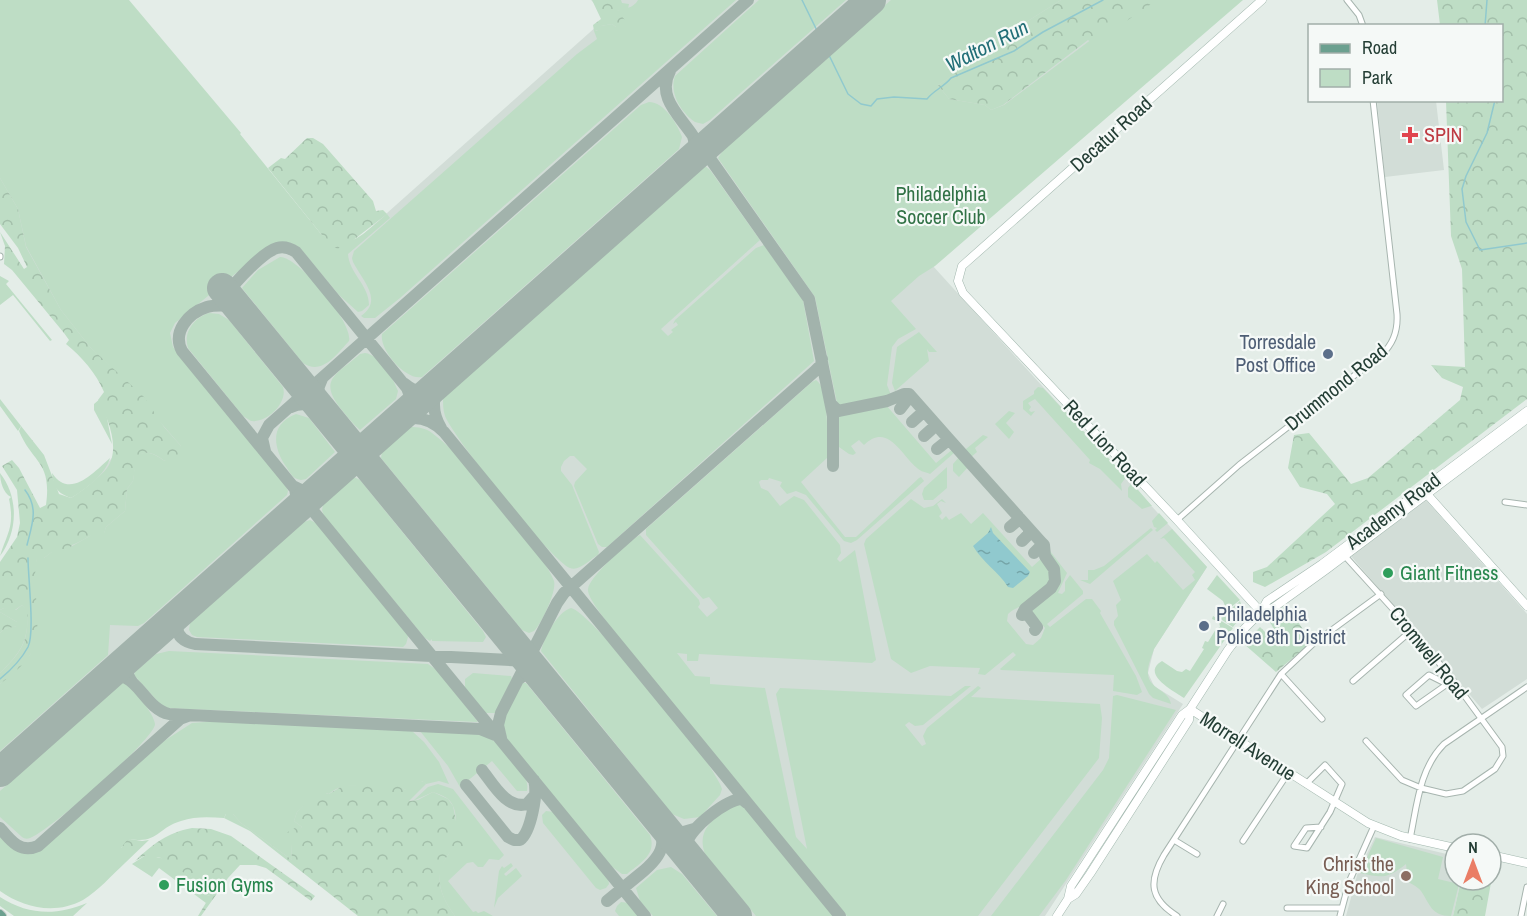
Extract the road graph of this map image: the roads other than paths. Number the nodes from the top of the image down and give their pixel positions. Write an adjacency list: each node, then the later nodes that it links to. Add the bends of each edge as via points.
1 (1262, 0): 5 (street, Decatur Road)
2 (1347, 0): 3 (street)
3 (1363, 24)
4 (1373, 102): 11 (street, Drummond Road, via 1398,325 1391,343)
5 (960, 269): 11 (street, Red Lion Road, via 958,281 963,293)
6 (1527, 411): 8 (street, Academy Road)
7 (1527, 419): 8 (street, Academy Road)
8 (1424, 492): 12 (street, Academy Road); 14 (street)
9 (1505, 502): 10 (street)
10 (1527, 505)
11 (1177, 520): 15 (street, Red Lion Road)
12 (1343, 553): 13 (street, Cromwell Road); 15 (street, Academy Road, via 1272,608)
13 (1380, 594): 16 (street, Cromwell Road); 17 (street, via 1314,643)
14 (1527, 606)
15 (1261, 612): 22 (street, Academy Road, via 1228,650)
16 (1412, 630): 18 (street, Cromwell Road); 19 (street)
17 (1281, 674): 24 (street); 25 (street)
18 (1453, 680): 20 (street); 23 (street, Cromwell Road)
19 (1353, 681)
20 (1447, 684): 20 (street, via 1429,675 1406,695 1416,706)
21 (1527, 687): 23 (street)
22 (1190, 709): 25 (street, Morrell Avenue); 44 (street, Academy Road, via 1182,715 1071,886)
23 (1481, 718): 29 (street, via 1436,753 1425,771); 29 (street, Cromwell Road, via 1502,747 1503,756 1495,769 1459,793)
24 (1322, 719)
25 (1238, 741): 27 (street, Morrell Avenue); 34 (street)
26 (1366, 741): 29 (street, via 1402,780)
27 (1288, 773): 28 (street, Morrell Avenue); 35 (street)
28 (1306, 784): 30 (street, Morrell Avenue); 30 (street, Morrell Avenue, via 1325,765 1342,784)
29 (1421, 788): 33 (street)
30 (1334, 802): 31 (street, Morrell Avenue); 32 (street)
31 (1374, 826): 33 (street, Morrell Avenue); 43 (street)
32 (1321, 827): 32 (street, via 1306,828 1294,846 1307,848)
33 (1410, 839): 36 (street, Morrell Avenue)
34 (1174, 840): 37 (street); 45 (street, via 1157,866 1154,888 1162,906)
35 (1243, 841)
36 (1443, 846)
37 (1197, 854)
38 (1503, 857): 39 (street)
39 (1527, 862)
40 (1527, 887): 48 (street)
41 (1223, 904): 46 (street)
42 (1287, 908): 43 (street)
43 (1342, 908): 47 (street)
44 (1057, 916)
45 (1177, 916)
46 (1217, 916)
47 (1340, 916)
48 (1521, 916)

